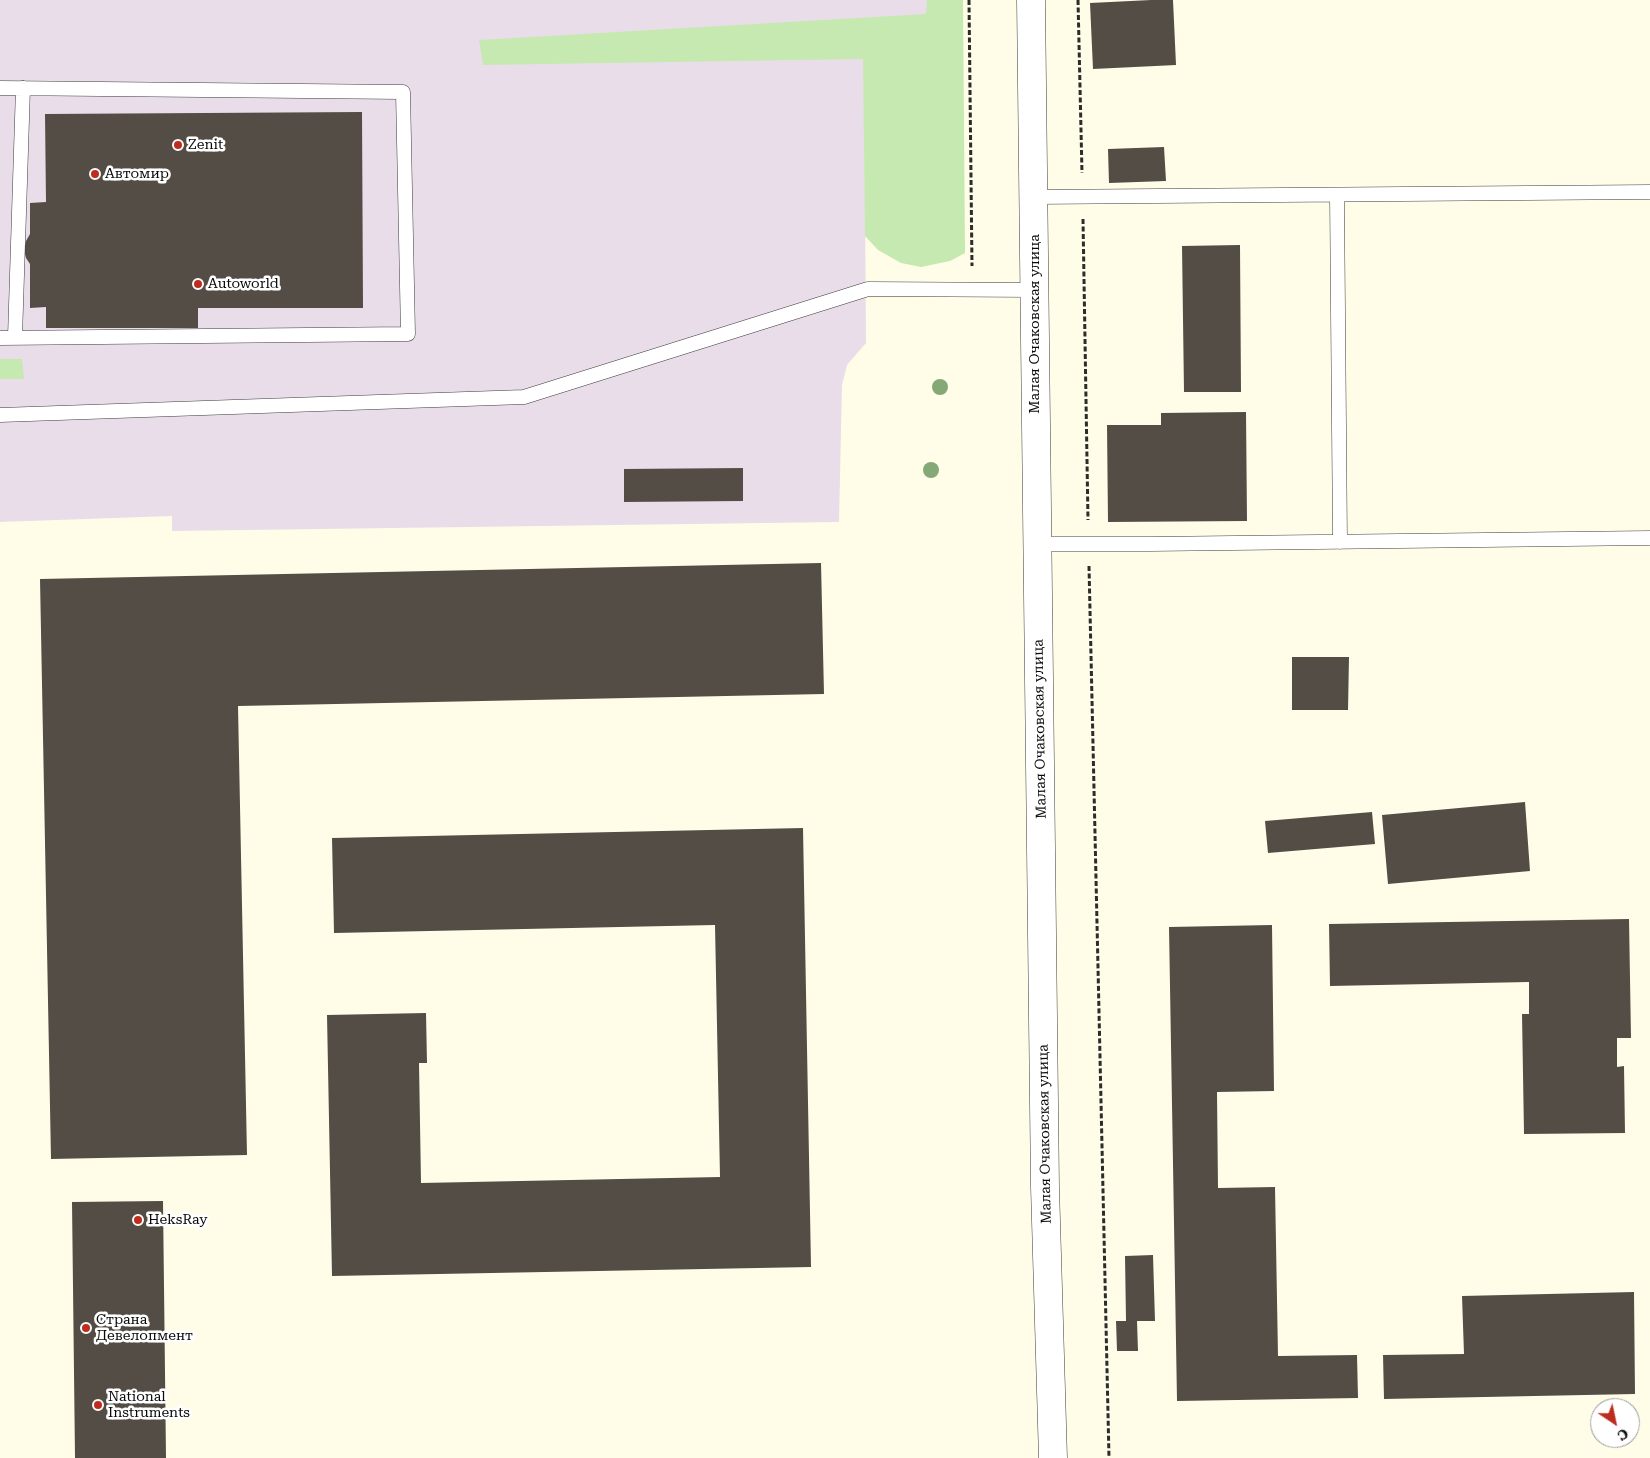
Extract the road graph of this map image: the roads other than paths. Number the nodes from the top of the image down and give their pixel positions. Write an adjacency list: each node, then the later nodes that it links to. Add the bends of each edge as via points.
1 (1031, 0): 6 (street, Малая Очаковская улица)
2 (0, 88): 3 (lane)
3 (23, 88): 8 (lane); 8 (lane, via 403,92 408,334)
4 (1650, 192): 5 (lane)
5 (1337, 195): 6 (lane); 12 (lane)
6 (1034, 197): 7 (street, Малая Очаковская улица)
7 (1034, 290): 10 (lane, via 868,289 524,397); 13 (street, Малая Очаковская улица)
8 (15, 337): 9 (lane)
9 (0, 338)
10 (0, 415)
11 (1650, 538): 12 (lane)
12 (1340, 542): 13 (lane)
13 (1038, 544): 14 (street, Малая Очаковская улица, via 1045,1187)
14 (1053, 1458)

